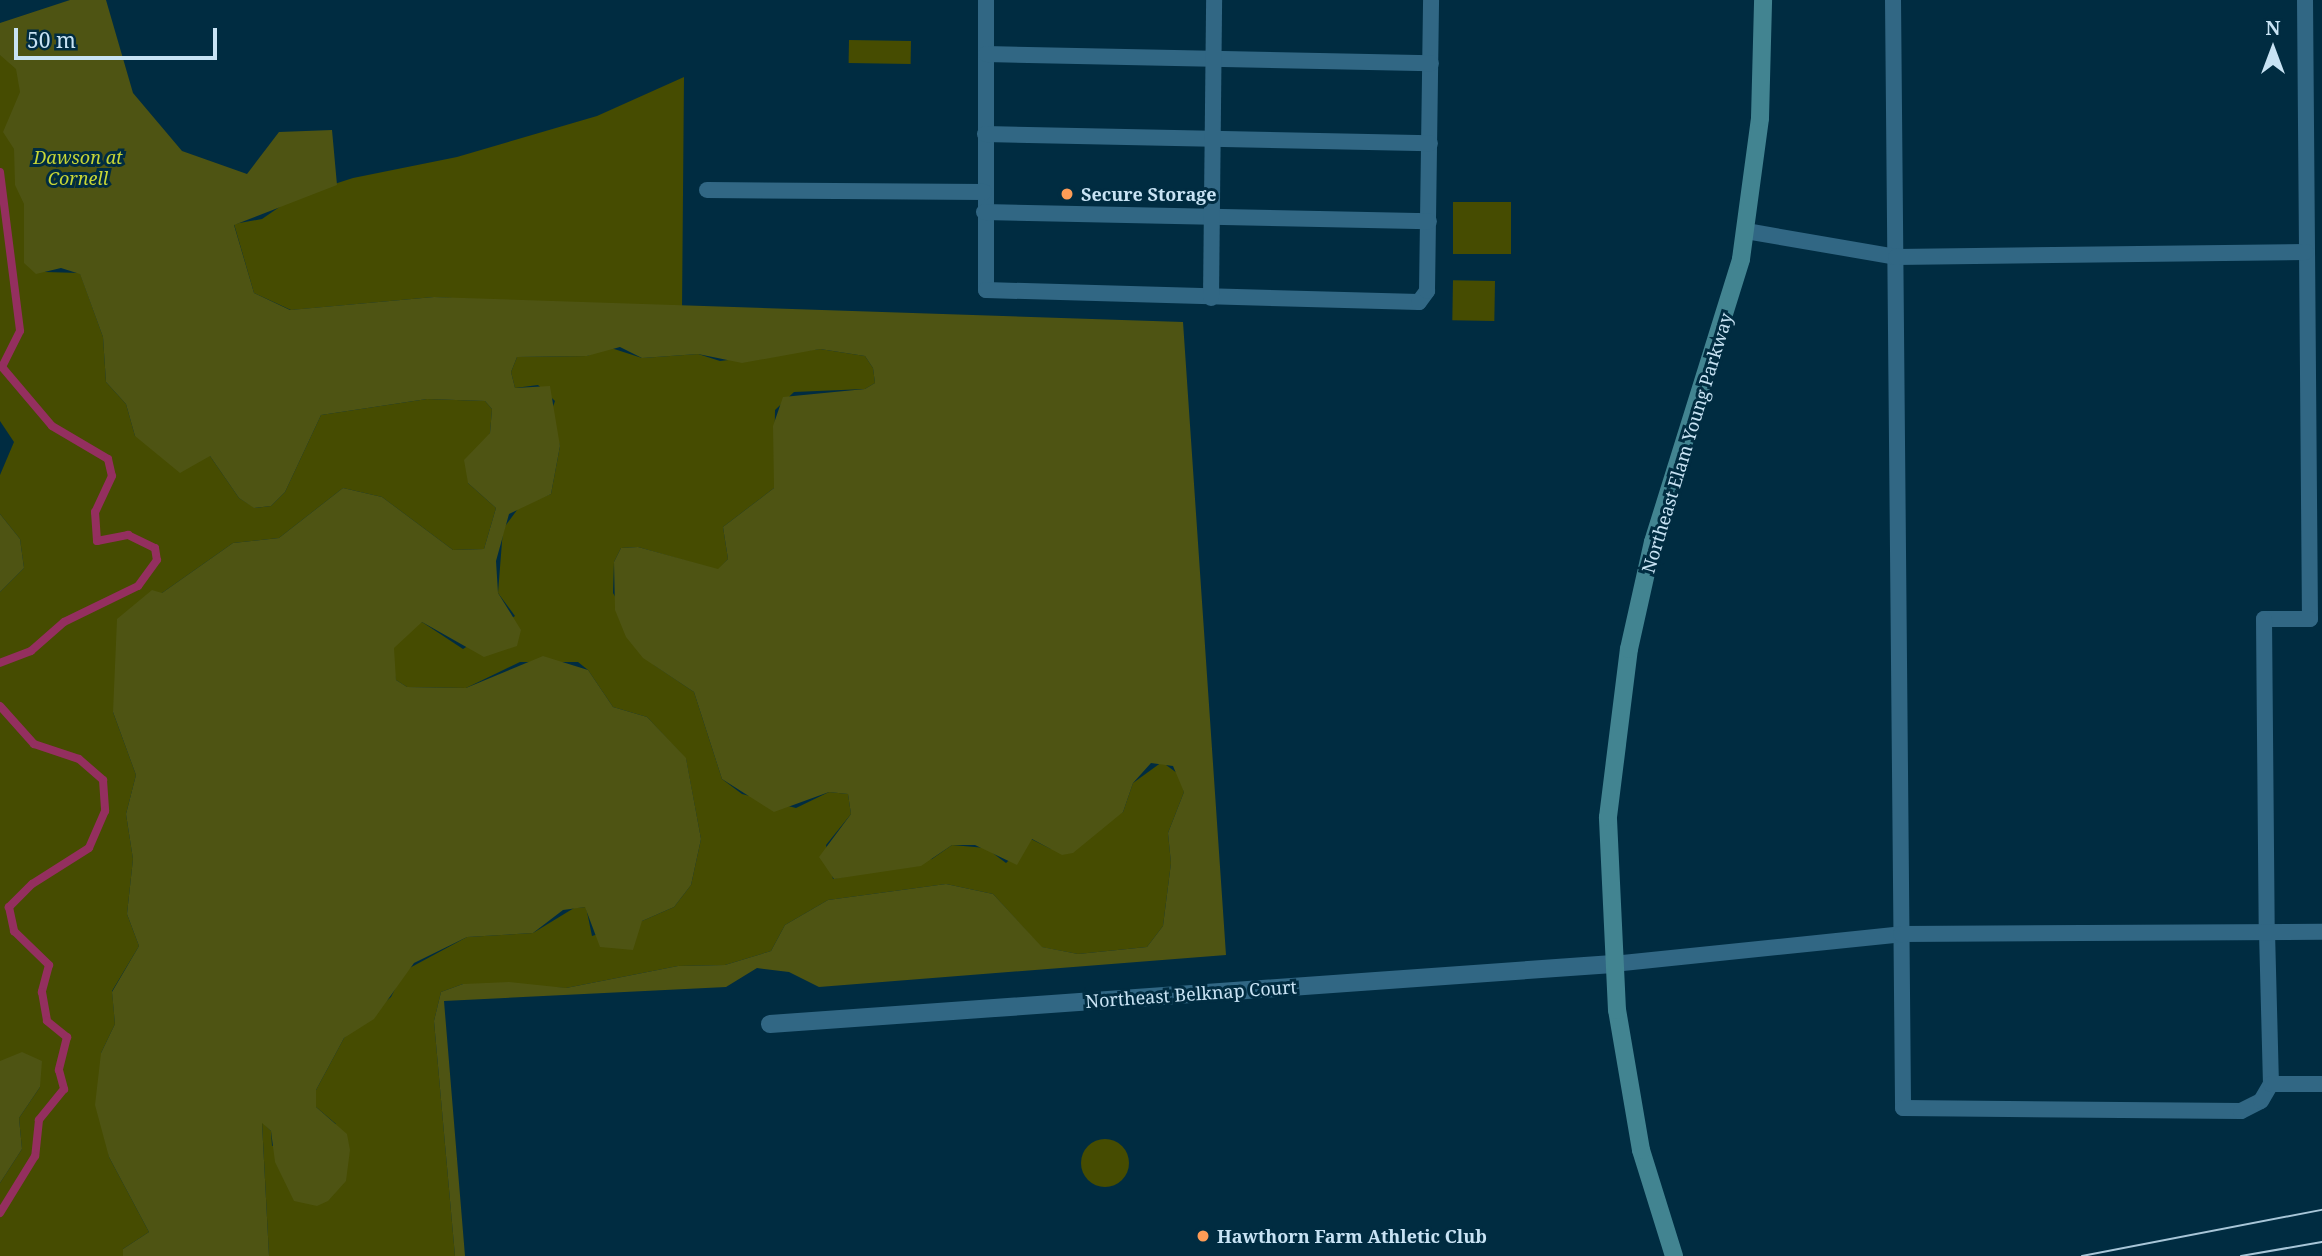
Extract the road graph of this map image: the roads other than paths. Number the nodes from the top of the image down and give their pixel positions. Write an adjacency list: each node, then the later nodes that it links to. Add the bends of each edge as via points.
1 (986, 0): 7 (lane)
2 (1214, 0): 8 (lane)
3 (1431, 0): 9 (lane)
4 (1763, 0): 22 (street, Northeast Elam Young Parkway, via 1760,118)
5 (1893, 0): 24 (lane)
6 (2305, 0): 10 (lane)
7 (986, 54): 8 (lane); 12 (lane)
8 (1214, 58): 9 (lane); 13 (lane)
9 (1431, 63): 14 (lane)
10 (2305, 92): 11 (lane); 19 (lane)
11 (2322, 92)
12 (985, 134): 13 (lane); 16 (lane)
13 (1213, 139): 14 (lane); 20 (lane)
14 (1430, 143): 21 (lane)
15 (707, 190): 16 (lane)
16 (984, 192): 18 (lane)
17 (2322, 211): 19 (lane)
18 (984, 212): 20 (lane); 26 (lane, via 984,279 993,293)
19 (2305, 213): 23 (lane)
20 (1212, 216): 21 (lane); 26 (lane)
21 (1429, 221): 26 (lane, via 1427,291 1419,302)
22 (1746, 231): 24 (lane); 30 (street, Northeast Elam Young Parkway, via 1727,320 1653,542 1629,649 1608,817)
23 (2306, 252): 24 (lane); 25 (lane)
24 (1896, 257): 29 (lane)
25 (2316, 294): 27 (lane, via 2310,619 2264,619)
26 (1211, 298)
27 (2267, 932): 28 (lane); 29 (lane); 32 (lane)
28 (2322, 932)
29 (1901, 934): 30 (lane); 32 (lane, via 1903,1108 2241,1111 2261,1101)
30 (1613, 964): 31 (street, Northeast Belknap Court); 34 (street, Northeast Elam Young Parkway, via 1641,1150)
31 (770, 1024)
32 (2271, 1084): 33 (lane)
33 (2322, 1084)
34 (1674, 1256)

